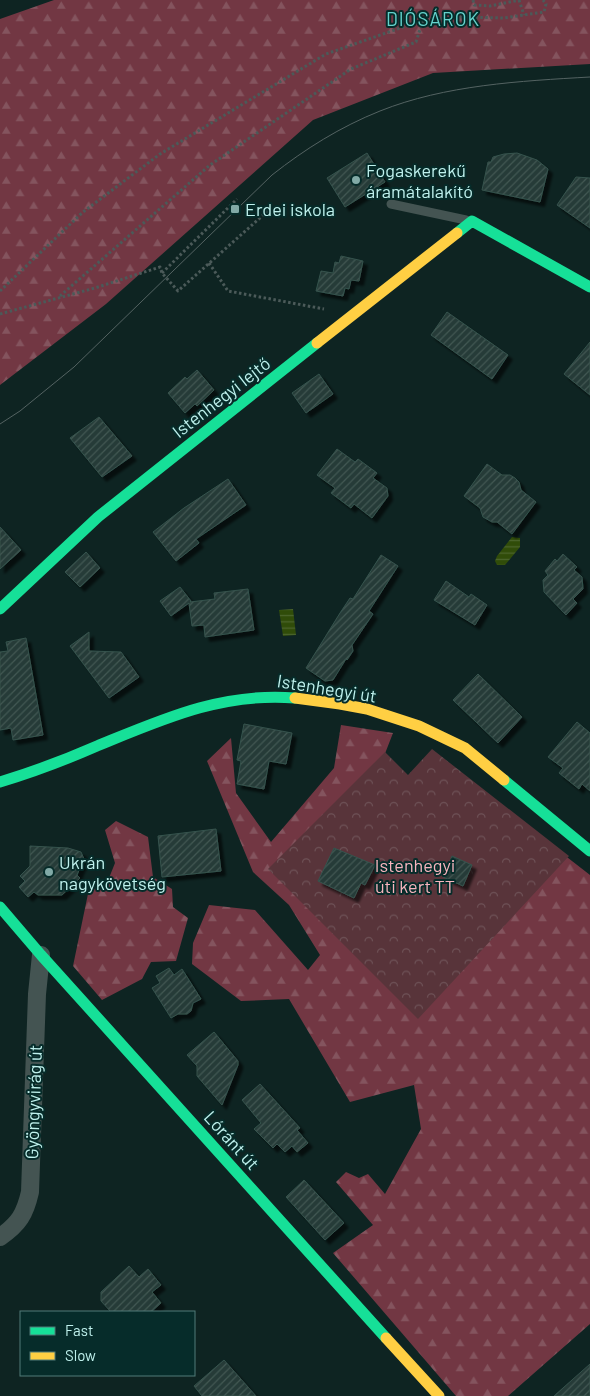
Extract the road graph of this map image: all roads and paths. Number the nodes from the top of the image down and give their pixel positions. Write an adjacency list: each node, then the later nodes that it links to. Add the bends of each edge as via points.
1 (473, 0): 2 (path, via 474,5 490,6)
2 (519, 0): 4 (path)
3 (544, 0): 4 (path, via 544,12)
4 (524, 15): 5 (path)
5 (423, 20): 13 (path, via 326,54 160,154 83,212); 14 (path, via 416,42 351,69 210,166)
6 (237, 199): 11 (path)
7 (390, 204): 9 (lane)
8 (270, 208): 10 (path)
9 (472, 221): 12 (street); 16 (street, Istenhegyi lejtő)
10 (209, 263): 11 (path, via 178,291); 16 (path, via 228,291)
11 (162, 273): 14 (path, via 160,267)
12 (590, 286)
13 (0, 291)
14 (60, 296): 15 (path)
15 (0, 314)
16 (352, 315): 17 (street, Istenhegyi lejtő, via 98,517)
17 (0, 610)
18 (0, 782): 19 (street, Istenhegyi út, via 44,769 174,715 212,704 263,696 308,699 394,717 443,735 465,748)
19 (590, 851)
20 (0, 907): 21 (street, Lóránt út)
21 (41, 955): 22 (street, Gyöngyvirág út, via 30,1192 20,1220); 23 (street, Lóránt út)
22 (0, 1237)
23 (439, 1396)

